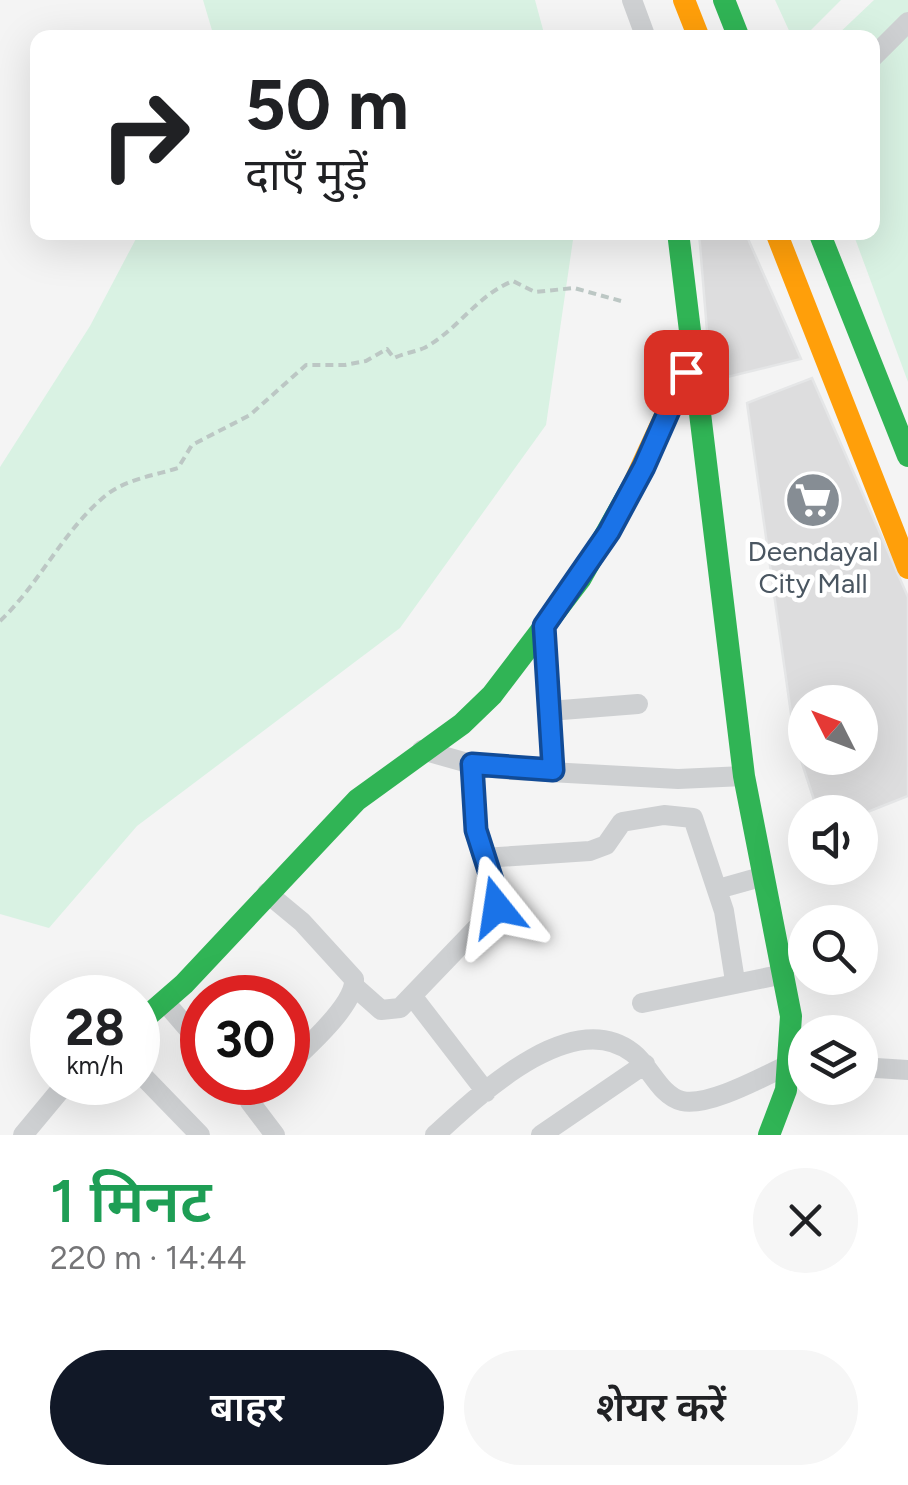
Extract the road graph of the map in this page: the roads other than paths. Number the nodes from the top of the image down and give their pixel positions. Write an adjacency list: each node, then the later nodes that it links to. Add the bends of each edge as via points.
1 (632, 0): 5 (street)
2 (684, 0): 6 (street)
3 (724, 0): 7 (street)
4 (908, 22): 8 (street)
5 (643, 30)
6 (696, 30)
7 (737, 30)
8 (880, 50)
9 (679, 240): 12 (street)
10 (779, 240): 14 (street)
11 (822, 240): 13 (street)
12 (694, 352): 15 (street, via 609,532); 21 (street)
13 (908, 456)
14 (908, 568)
15 (544, 626): 17 (street); 18 (street, via 476,711)
16 (638, 704): 17 (street)
17 (549, 711): 20 (street)
18 (422, 750): 19 (street); 25 (street, via 357,800)
19 (472, 764): 20 (street); 22 (street)
20 (553, 770): 21 (street, via 678,779)
21 (744, 776): 23 (street)
22 (483, 858): 24 (street, via 590,851 606,845 622,822 684,814 698,824); 29 (street, via 497,907)
23 (764, 876): 24 (street); 26 (street)
24 (718, 889): 27 (street)
25 (267, 893): 28 (street, via 346,966); 30 (street)
26 (784, 974): 27 (street); 33 (street)
27 (735, 981): 31 (street)
28 (355, 988): 29 (street, via 388,1012); 35 (street)
29 (413, 997): 41 (street)
30 (164, 1002): 32 (street); 34 (street)
31 (642, 1003)
32 (160, 1005)
33 (791, 1015)
34 (180, 1020)
35 (310, 1045)
36 (644, 1064): 37 (street, via 685,1102); 41 (street, via 616,1044 568,1041); 49 (street)
37 (788, 1067)
38 (878, 1068): 39 (street)
39 (908, 1070)
40 (788, 1090): 50 (street)
41 (486, 1092): 48 (street)
42 (160, 1094): 46 (street)
43 (48, 1105): 45 (street)
44 (252, 1105): 47 (street)
45 (23, 1135)
46 (200, 1135)
47 (275, 1135)
48 (435, 1135)
49 (542, 1135)
50 (769, 1135)

